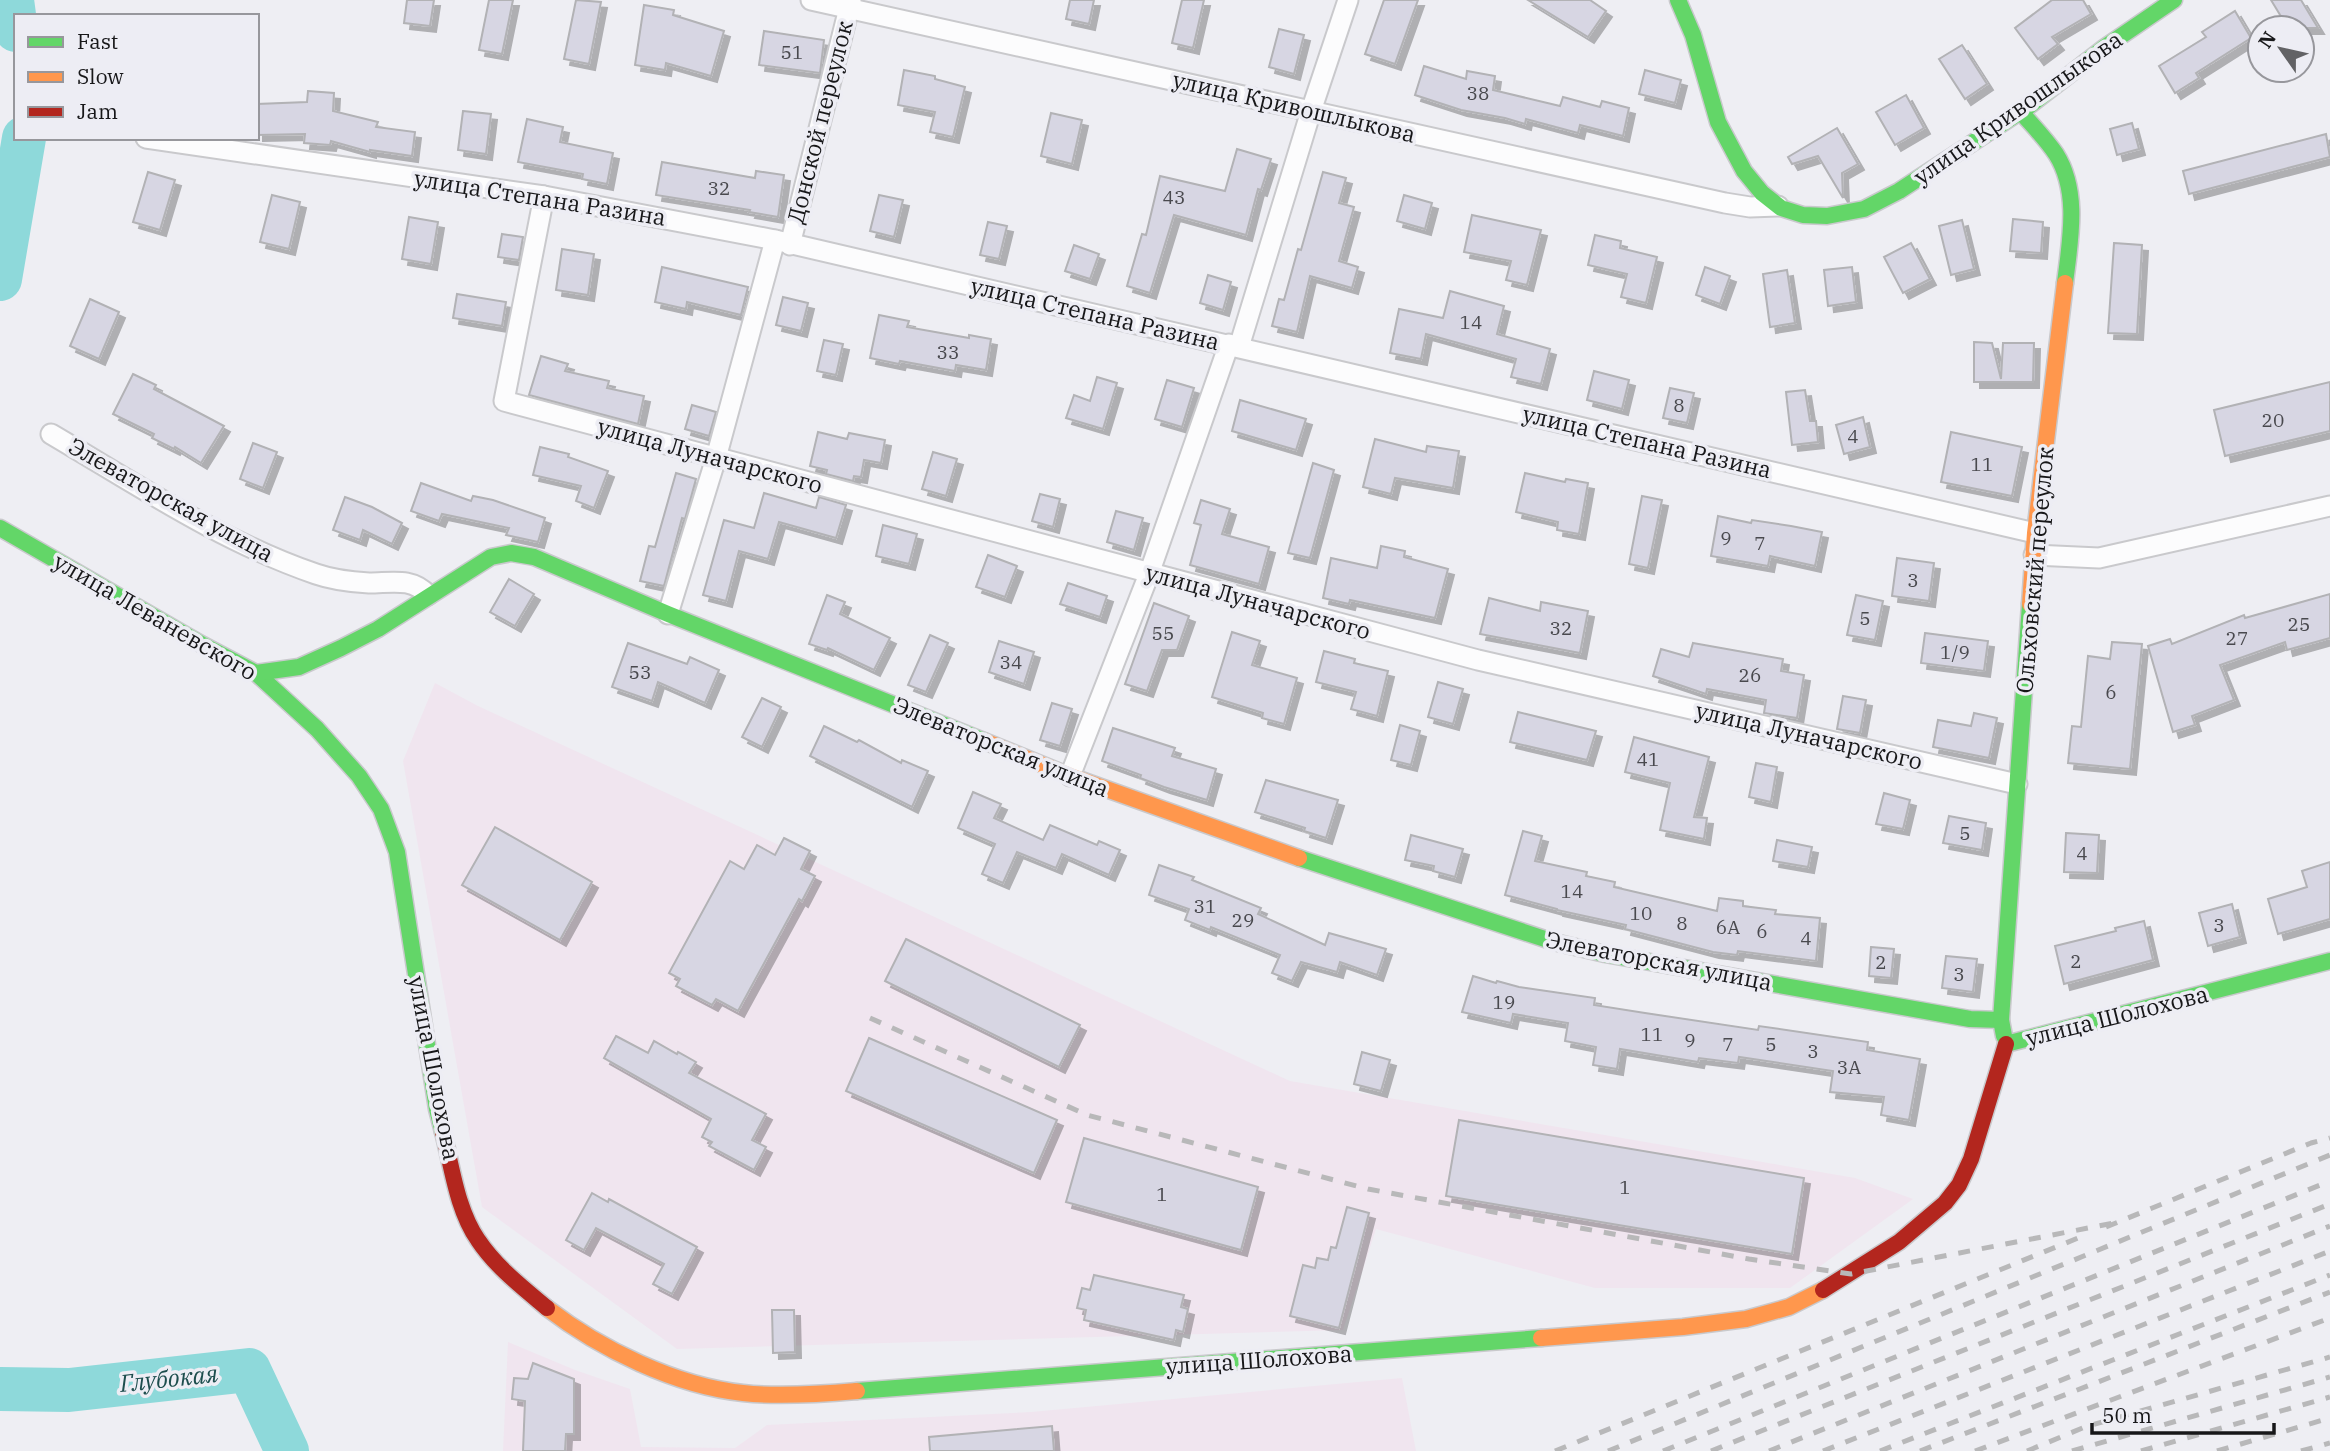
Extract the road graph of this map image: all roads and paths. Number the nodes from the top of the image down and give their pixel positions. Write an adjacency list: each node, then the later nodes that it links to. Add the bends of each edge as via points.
1 (811, 0): 5 (street, улица Кривошлыкова)
2 (1348, 0): 6 (street)
3 (1678, 0): 10 (street, улица Кривошлыкова, via 1701,58 1721,132 1762,194)
4 (2174, 0): 7 (street, улица Кривошлыкова, via 2098,51)
5 (849, 3): 6 (street, улица Кривошлыкова); 11 (street, Донской переулок)
6 (1311, 111): 10 (street, улица Кривошлыкова, via 1725,203); 12 (street)
7 (2021, 112): 10 (street, улица Кривошлыкова, via 1881,202 1826,218 1798,215); 17 (street, Ольховский переулок, via 2059,158 2072,203)
8 (160, 140): 9 (street, улица Степана Разина)
9 (544, 196): 11 (street, улица Степана Разина); 14 (street, улица Луначарского, via 504,401)
10 (1777, 206)
11 (782, 242): 12 (street, улица Степана Разина); 14 (street, Донской переулок)
12 (1234, 346): 17 (street, улица Степана Разина); 19 (street)
13 (51, 434): 20 (street, Элеваторская улица, via 182,511 284,563 331,579 409,583)
14 (716, 458): 19 (street, улица Луначарского); 21 (street, Донской переулок)
15 (2330, 506): 18 (street, via 2099,558)
16 (0, 528): 22 (street, улица Леваневского)
17 (2035, 533): 18 (street, Ольховский переулок)
18 (2034, 555): 24 (street, Ольховский переулок)
19 (1149, 574): 23 (street); 24 (street, улица Луначарского, via 1478,660)
20 (428, 596): 21 (street, Элеваторская улица, via 491,557 510,553 534,557); 22 (street, via 378,629 299,667)
21 (668, 614): 23 (street, Элеваторская улица)
22 (256, 673): 25 (street, улица Леваневского, via 317,729 359,776 381,809)
23 (1070, 776): 27 (street, Элеваторская улица, via 1318,865 1554,942 1956,1016)
24 (2017, 784): 27 (street, Ольховский переулок)
25 (397, 852): 28 (street, улица Шолохова, via 437,1109 463,1208 476,1238 500,1268 549,1310 603,1344 684,1380 743,1393 831,1393 1145,1369 1683,1327 1769,1314 1851,1274 1920,1227 1945,1204 1961,1183)
26 (2330, 961): 28 (street, улица Шолохова)
27 (2001, 1020): 28 (street, Ольховский переулок)
28 (2006, 1044)

